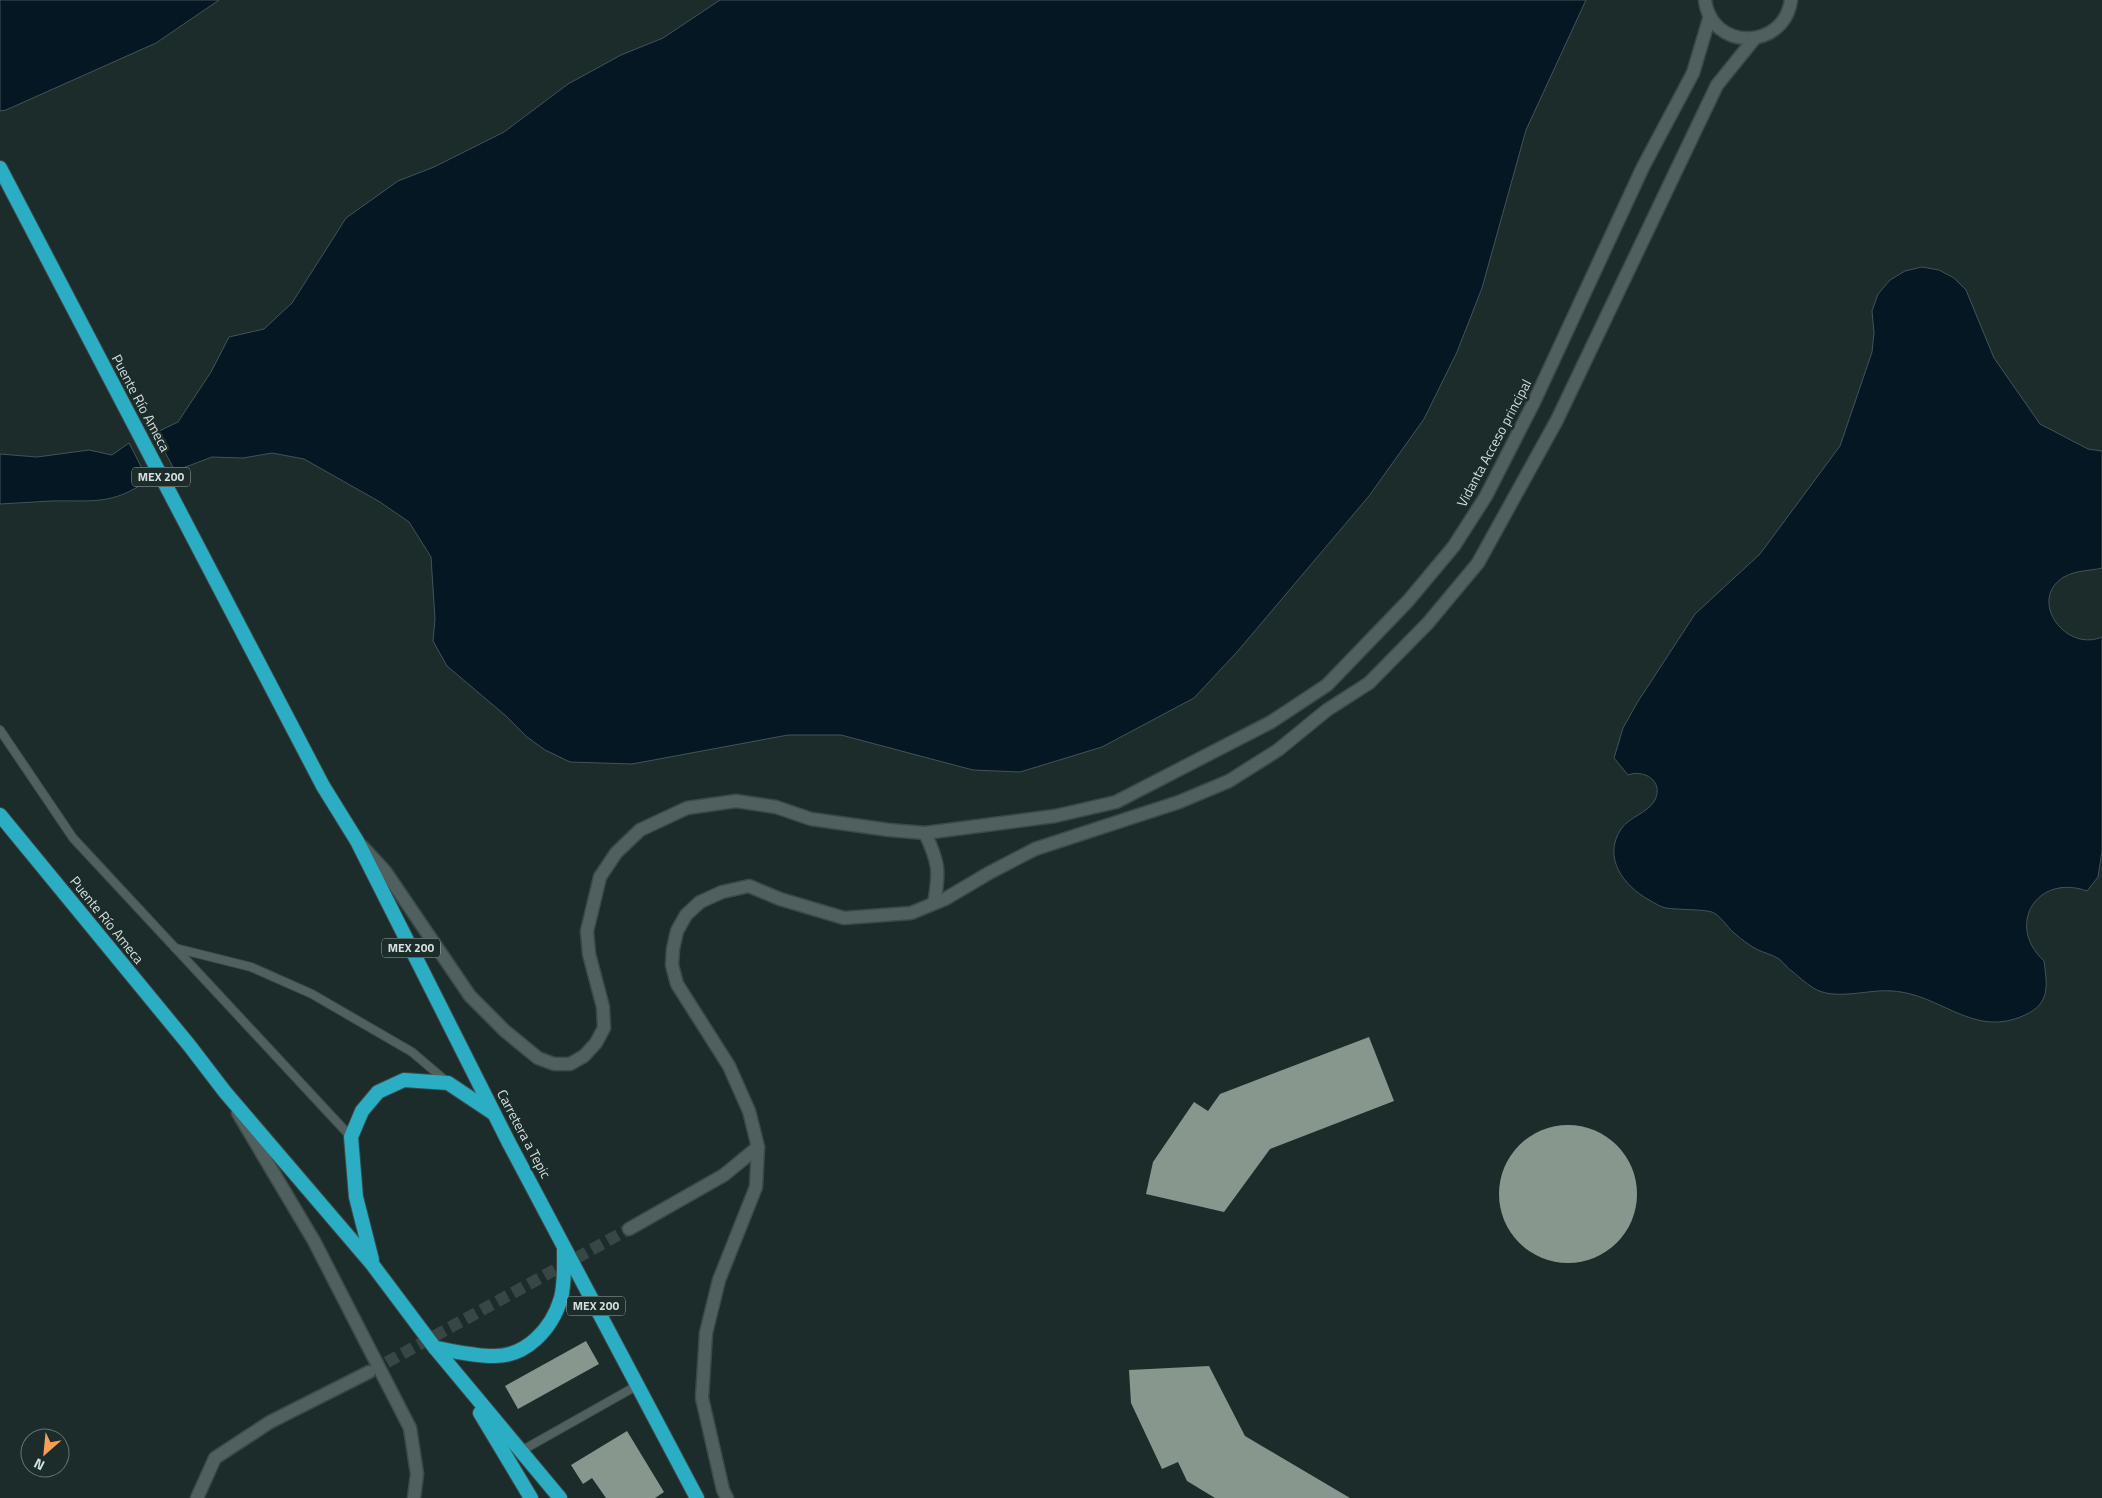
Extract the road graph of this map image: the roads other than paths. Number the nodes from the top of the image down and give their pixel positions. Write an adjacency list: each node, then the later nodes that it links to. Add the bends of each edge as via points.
1 (1705, 0): 3 (street)
2 (1791, 0): 4 (street, via 1783,21 1774,31)
3 (1710, 16): 4 (street, via 1731,36); 9 (street, Vidanta Acceso principal, via 1693,73 1642,168 1534,402 1486,496 1454,546 1408,601 1327,685 1272,722 1116,802 1055,816)
4 (1755, 38): 11 (street, via 1717,85 1558,420 1482,555 1428,623 1369,683 1327,710 1278,750 1229,781 1179,802 1035,849)
5 (0, 168): 7 (highway, Puente Río Ameca / MEX 200)
6 (0, 730): 12 (lane, via 74,838)
7 (323, 786): 10 (highway, Carretera a Tepic / MEX 200)
8 (0, 815): 14 (highway, Puente Río Ameca)
9 (925, 832): 10 (street, Vidanta Acceso principal, via 819,820 776,807 736,801 688,808 640,830 616,853 600,877 587,931 603,1007 604,1028 584,1056 570,1064 554,1064 538,1058 470,996 385,870); 11 (street, via 936,855 938,878)
10 (357, 841): 15 (highway, Carretera a Tepic / MEX 200)
11 (934, 903): 17 (street, via 911,913 844,918 749,886 722,892 700,902 686,915 677,931 672,965 678,984 729,1066 749,1111)
12 (174, 948): 13 (lane, via 251,967 312,994 412,1052); 16 (lane)
13 (448, 1082): 15 (highway); 16 (highway, via 404,1080 378,1092 362,1111)
14 (225, 1092): 20 (highway); 27 (street, via 314,1241 410,1428 417,1474)
15 (495, 1114): 19 (highway, Carretera a Tepic / MEX 200)
16 (351, 1137): 20 (highway, via 356,1196)
17 (758, 1147): 18 (street, via 724,1175); 31 (street, via 756,1187 719,1280 706,1333 702,1398)
18 (629, 1229)
19 (564, 1246): 21 (highway, via 560,1300 545,1331 524,1349 494,1356); 24 (highway, Carretera a Tepic / MEX 200)
20 (372, 1264): 21 (highway)
21 (435, 1348): 23 (highway)
22 (368, 1372): 26 (street, via 270,1422 215,1458)
23 (456, 1374): 25 (highway); 28 (highway)
24 (638, 1385): 25 (lane); 30 (highway, Carretera a Tepic / MEX 200)
25 (521, 1451): 29 (highway)
26 (197, 1498)
27 (414, 1498)
28 (531, 1498)
29 (560, 1498)
30 (697, 1498)
31 (727, 1498)

